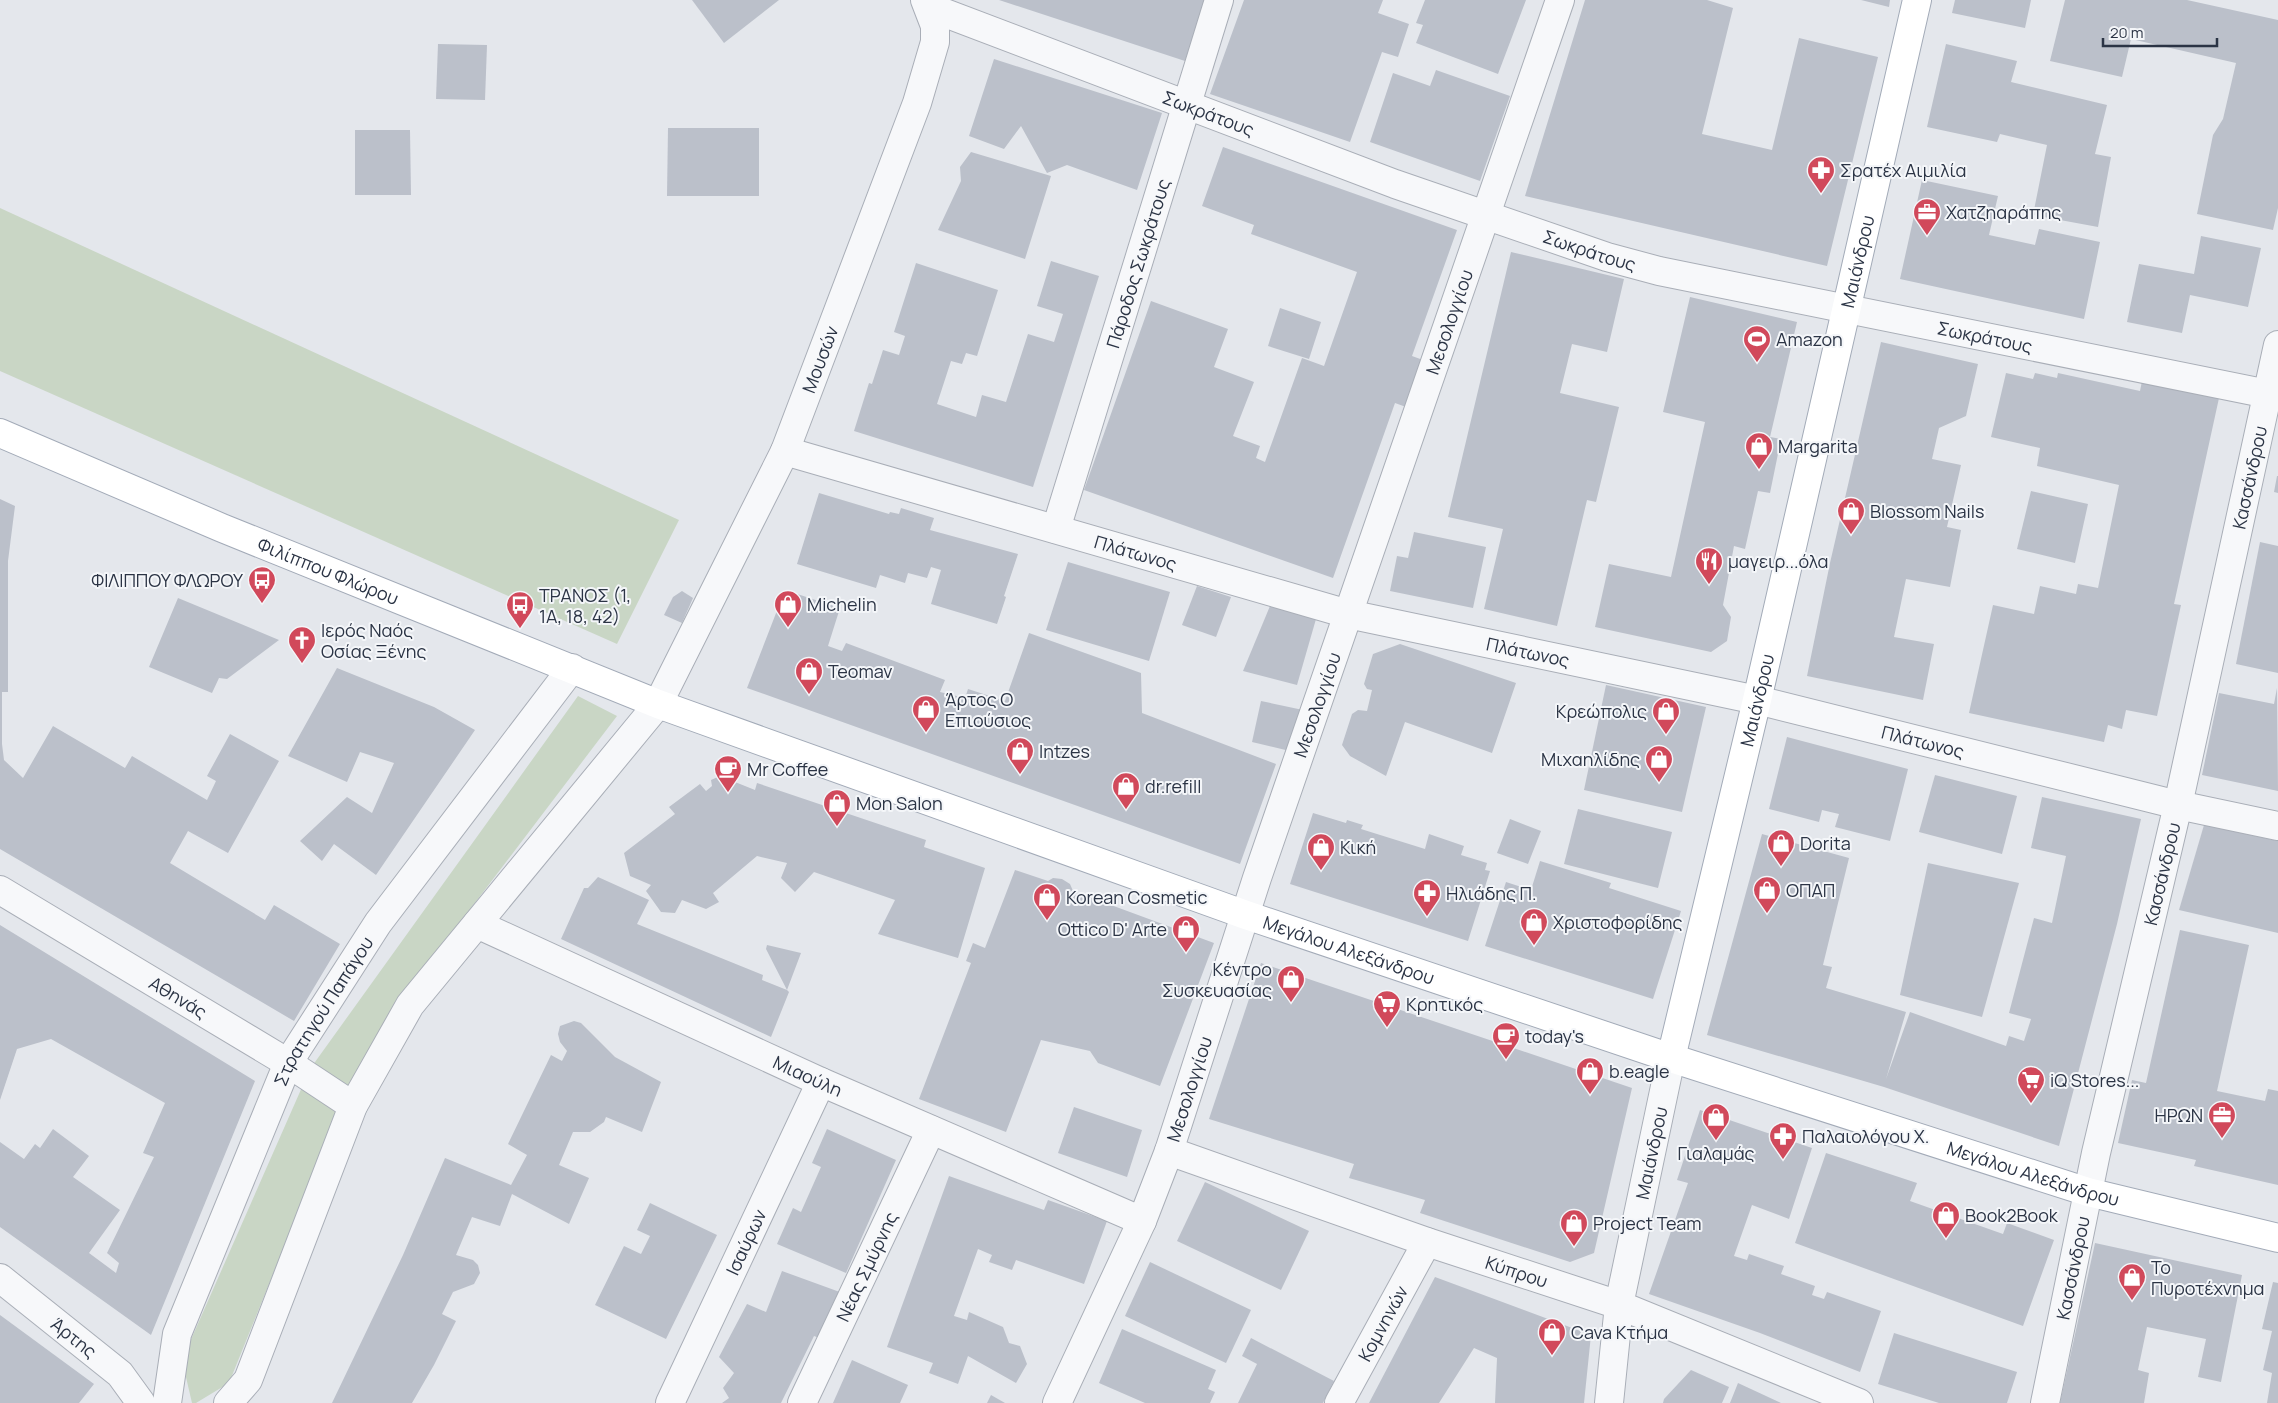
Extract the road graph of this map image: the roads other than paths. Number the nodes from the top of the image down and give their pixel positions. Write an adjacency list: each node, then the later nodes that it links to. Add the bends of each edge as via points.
1 (1219, 0): 5 (street, Πάροδος Σωκράτους)
2 (1560, 0): 6 (street, Μεσολογγίου)
3 (1917, 0): 7 (main road, Μαιάνδρου)
4 (927, 4): 5 (street, Σωκράτους); 11 (street, Μουσών, via 935,26 935,42 917,103)
5 (1186, 103): 6 (street, Σωκράτους); 12 (street, Πάροδος Σωκράτους)
6 (1484, 215): 7 (street, Σωκράτους, via 1633,265); 13 (street, Μεσολογγίου)
7 (1847, 308): 9 (street, Σωκράτους); 15 (main road, Μαιάνδρου)
8 (2278, 345): 9 (street, Κασσάνδρου)
9 (2272, 395): 17 (street, Κασσάνδρου)
10 (0, 433): 14 (main road, Φιλίππου Φλώρου, via 222,528)
11 (785, 451): 12 (street, Πλάτωνος); 16 (street, Μουσών)
12 (1056, 529): 13 (street, Πλάτωνος)
13 (1348, 614): 15 (street, Πλάτωνος); 20 (street, Μεσολογγίου)
14 (572, 668): 16 (main road, Φιλίππου Φλώρου); 23 (street, Στρατηγού Παπάγου, via 378,923)
15 (1757, 700): 17 (street, Πλάτωνος); 22 (main road, Μαιάνδρου)
16 (658, 704): 20 (main road, Μεγάλου Αλεξάνδρου); 21 (street)
17 (2178, 805): 18 (street, Πλάτωνος); 28 (street, Κασσάνδρου)
18 (2278, 826)
19 (0, 890): 23 (street, Αθηνάς)
20 (1246, 916): 22 (main road, Μεγάλου Αλεξάνδρου); 27 (street, Μεσολογγίου)
21 (477, 924): 24 (street, Μιαούλη); 25 (street, via 410,1005)
22 (1671, 1058): 28 (main road, Μεγάλου Αλεξάνδρου); 33 (street, Μαιάνδρου)
23 (295, 1067): 25 (street, Αθηνάς); 36 (street, Στρατηγού Παπάγου, via 177,1334)
24 (821, 1082): 26 (street, Μιαούλη); 38 (street, Ισαύρων)
25 (348, 1103): 37 (street, via 248,1380)
26 (931, 1130): 29 (street, Μιαούλη); 39 (street, Νέας Σμύρνης)
27 (1169, 1151): 29 (street, Μεσολογγίου); 31 (street, Κύπρου)
28 (2088, 1192): 30 (main road, Μεγάλου Αλεξάνδρου); 43 (street, Κασσάνδρου)
29 (1142, 1221): 40 (street, Μεσολογγίου)
30 (2278, 1238)
31 (1427, 1242): 33 (street, Κύπρου); 41 (street, Κομνηνών)
32 (0, 1278): 35 (street, Άρτης, via 120,1374)
33 (1619, 1306): 34 (street, Κύπρου); 42 (street, Μαιάνδρου)
34 (1855, 1402)
35 (141, 1403)
36 (167, 1403)
37 (228, 1403)
38 (670, 1403)
39 (802, 1403)
40 (1057, 1403)
41 (1339, 1403)
42 (1609, 1403)
43 (2045, 1403)

